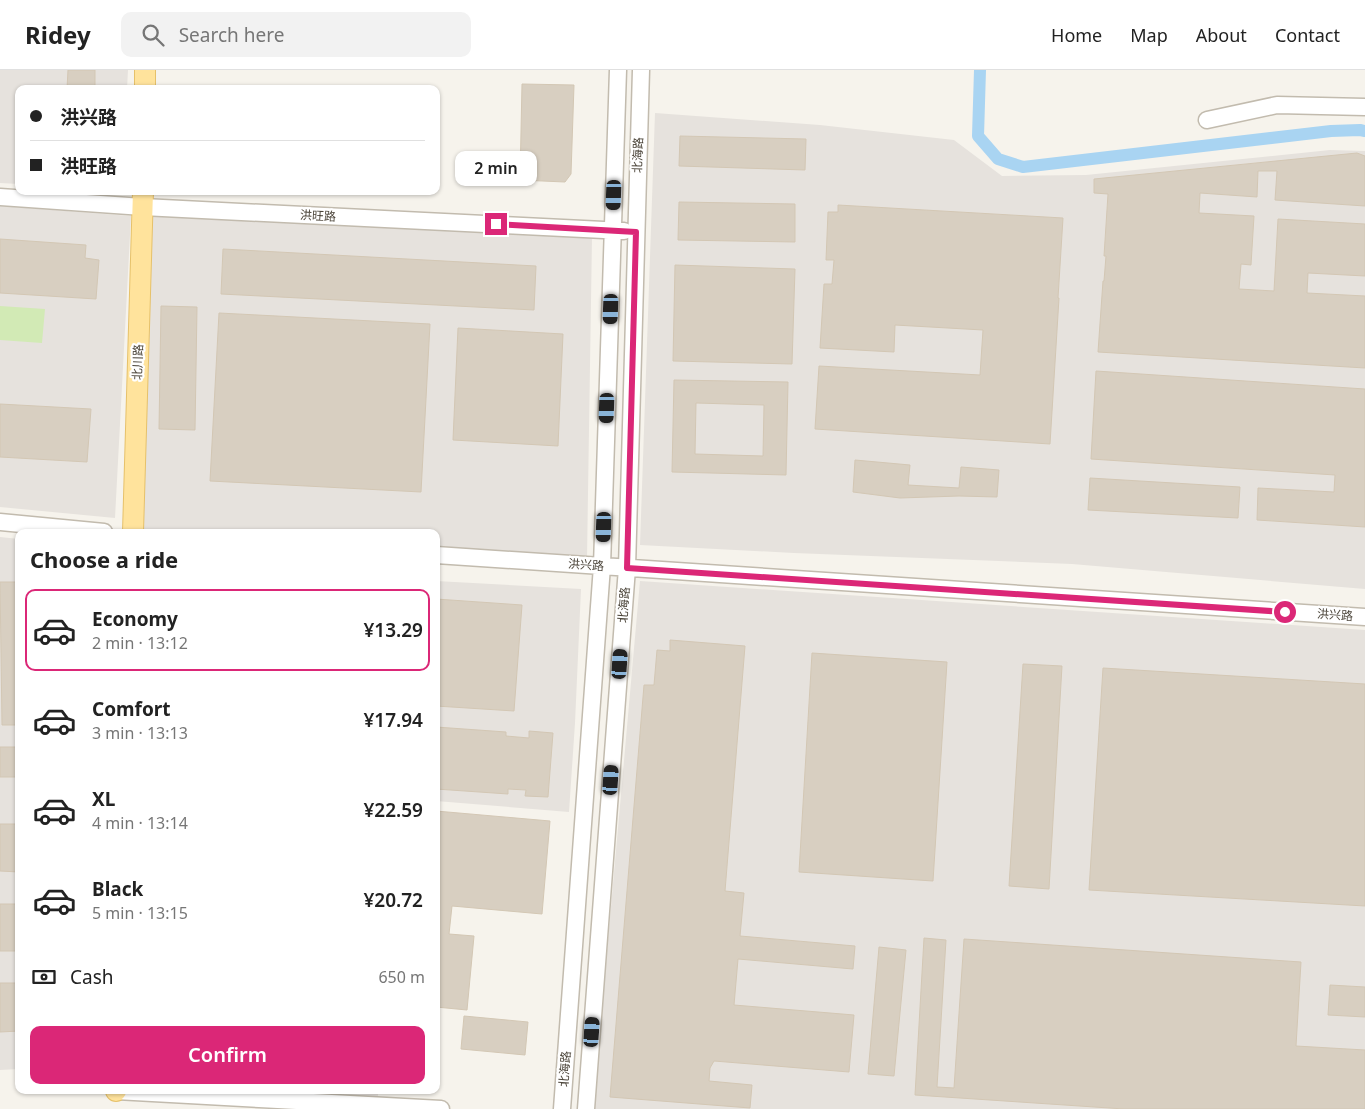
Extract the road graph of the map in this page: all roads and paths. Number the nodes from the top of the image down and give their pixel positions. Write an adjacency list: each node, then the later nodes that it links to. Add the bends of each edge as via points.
1 (145, 70): 4 (main road)
2 (618, 70): 9 (street, 北海路)
3 (641, 70): 10 (street, 北海路)
4 (145, 85)
5 (1365, 107): 6 (street, via 1277,105)
6 (1207, 120)
7 (0, 197): 8 (street, 洪旺路)
8 (143, 199): 9 (street, 洪旺路); 13 (main road, 北川路)
9 (613, 230): 10 (street, 洪旺路); 15 (street, 北海路)
10 (636, 232): 16 (street, 北海路)
11 (0, 522): 12 (street)
12 (73, 529)
13 (133, 529)
14 (440, 555): 15 (street, 洪兴路)
15 (602, 566): 16 (street, 洪兴路); 20 (street, 北海路)
16 (627, 568): 17 (street, 洪兴路); 21 (street, 北海路)
17 (1365, 617)
18 (184, 1094): 19 (street)
19 (441, 1109)
20 (562, 1109)
21 (586, 1109)

